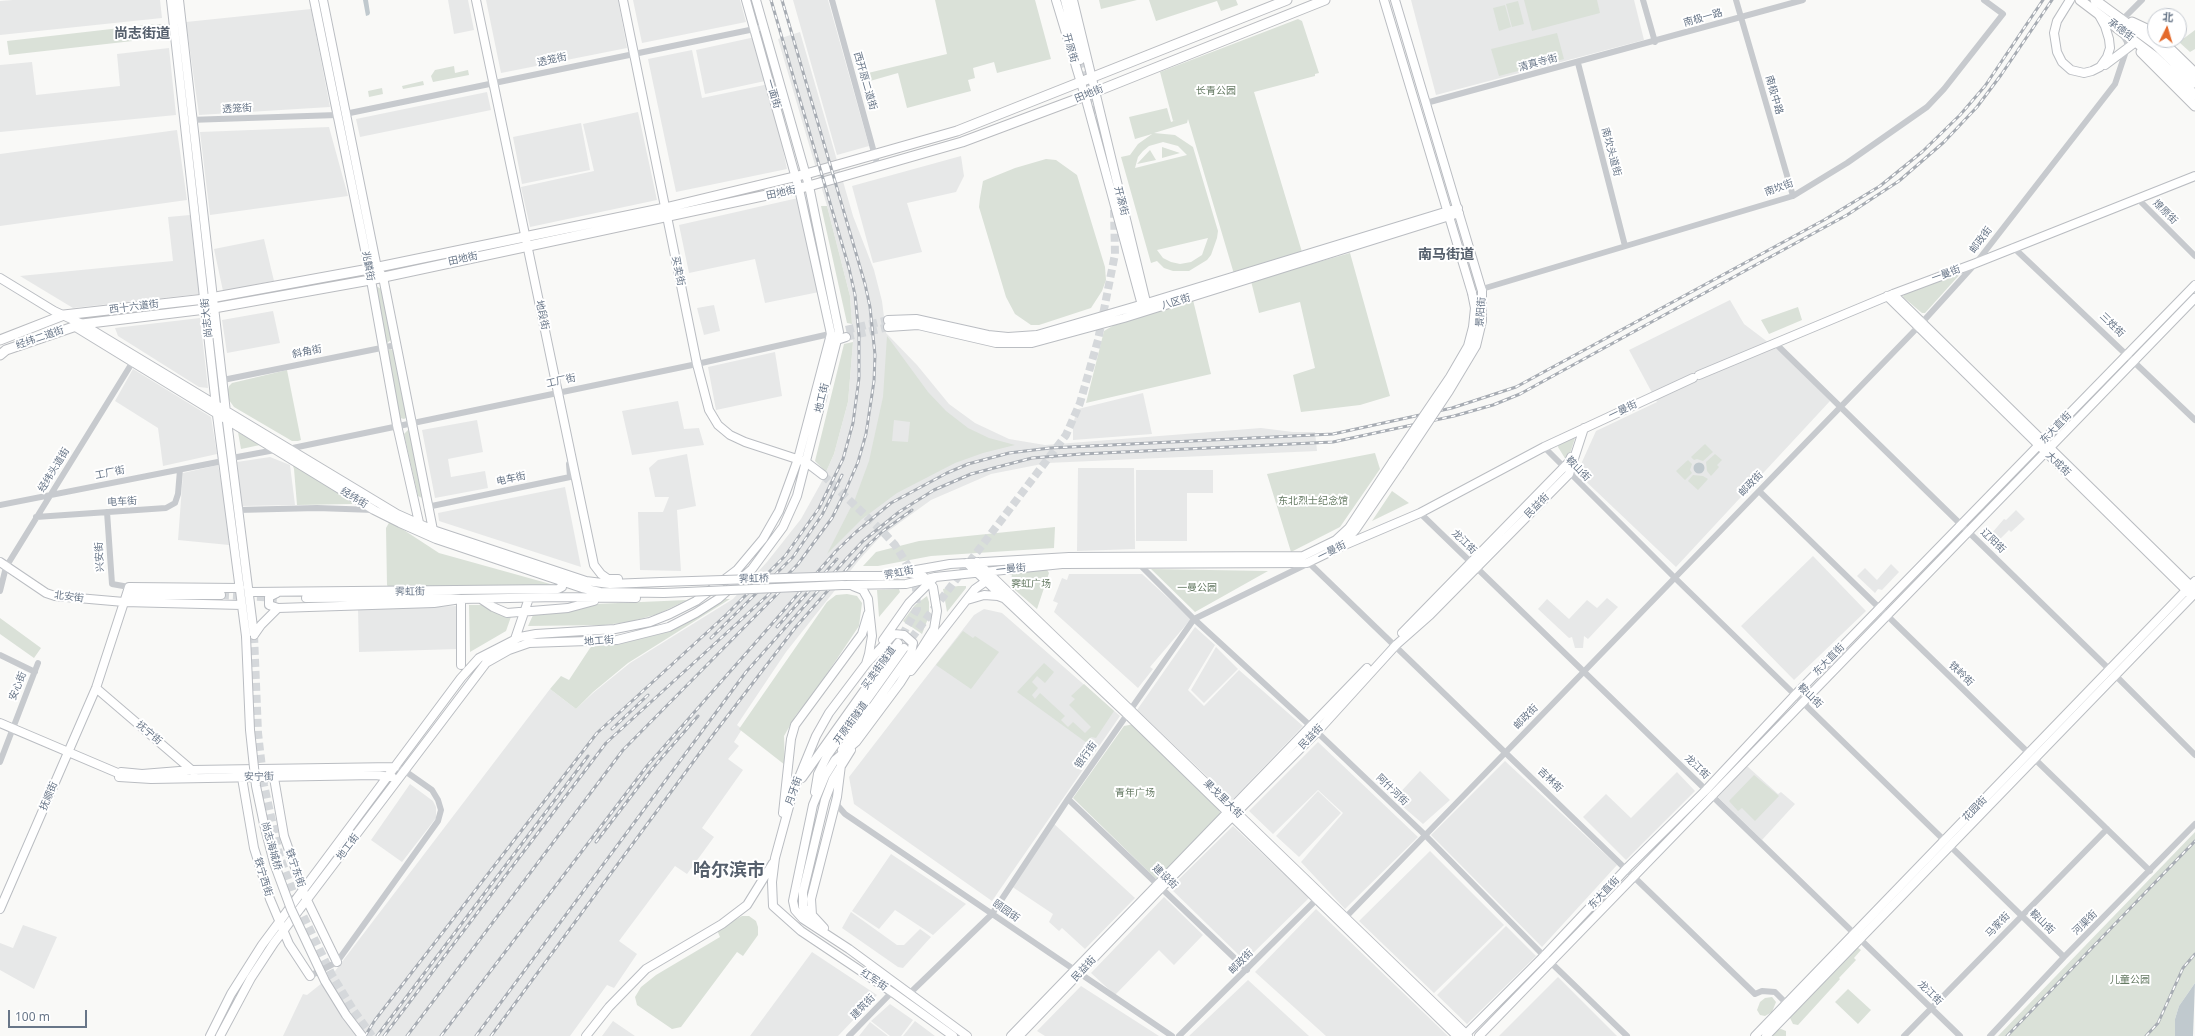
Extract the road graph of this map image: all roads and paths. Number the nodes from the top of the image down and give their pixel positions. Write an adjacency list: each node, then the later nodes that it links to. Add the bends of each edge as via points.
1 (171, 0): 50 (main road, 尚志大街)
2 (179, 0): 50 (main road, 尚志大街)
3 (314, 0): 49 (main road, 兆麟街)
4 (323, 0): 49 (main road, 兆麟街)
5 (476, 0): 41 (main road, 地段街)
6 (623, 0): 36 (main road, 买卖街)
7 (746, 0): 30 (main road, 一面街)
8 (756, 0): 29 (main road, 一面街)
9 (832, 0): 51 (street, 西开原二道街)
10 (1056, 0): 43 (main road, 开原街)
11 (1065, 0): 37 (main road, 开原街)
12 (1073, 0): 40 (main road, 开原街)
13 (1287, 0): 40 (highway, 田地街)
14 (1325, 0): 44 (highway, 田地街)
15 (1384, 0): 62 (main road, 景阳街)
16 (1395, 0): 47 (main road, 景阳街)
17 (1643, 0): 33 (street)
18 (1736, 0): 27 (street, 南极中路)
19 (1804, 0): 27 (street, 南极一路)
20 (1984, 0): 58 (street, 南坎街, via 2004,14 1927,107 1847,163)
21 (2067, 0): 34 (main road, via 2056,18 2052,37 2056,57 2068,71 2080,75 2098,71)
22 (2070, 0): 26 (main road, via 2056,25 2054,37 2057,52 2066,65 2075,72 2089,72 2098,68 2107,57 2110,48 2106,26)
23 (2081, 0): 26 (highway, 承德街)
24 (2095, 0): 28 (highway, 承德街)
25 (2142, 0): 28 (street)
26 (2098, 12): 32 (highway, 承德街)
27 (1741, 17): 33 (street, 南极一路); 58 (street, 南极中路)
28 (2123, 19): 31 (highway); 42 (highway, 承德街, via 2155,44)
29 (764, 27): 30 (street, 透笼街); 53 (main road, 一面街)
30 (755, 29): 36 (street, 透笼街); 55 (main road, 一面街)
31 (2147, 29)
32 (2122, 31): 34 (highway); 45 (highway, 承德街, via 2154,56)
33 (1655, 42): 38 (street, 清真寺街)
34 (2130, 46): 48 (highway); 67 (street, 邮政街, via 2115,84)
35 (2169, 48): 39 (highway)
36 (635, 52): 41 (street, 透笼街); 61 (main road, 买卖街)
37 (1080, 60)
38 (1578, 63): 47 (street, 清真寺街); 64 (street, 南坎头道街)
39 (2195, 73)
40 (1091, 78): 43 (highway, 田地街); 44 (main road, 开原街)
41 (493, 83): 49 (street, 透笼街); 63 (main road, 地段街)
42 (2195, 83)
43 (1080, 84): 46 (main road, 开原街); 51 (highway, 田地街, via 957,131)
44 (1094, 92): 46 (highway, 田地街); 79 (main road, 开源街)
45 (2195, 95)
46 (1085, 96): 52 (highway, 田地街, via 962,142); 79 (main road, 开源街)
47 (1426, 103): 60 (main road, 景阳街)
48 (2195, 106)
49 (341, 114): 50 (street, 透笼街); 68 (main road, 兆麟街)
50 (189, 120): 76 (main road, 尚志大街)
51 (875, 155): 52 (street, 西开原二道街); 53 (highway, 田地街)
52 (878, 167): 56 (highway, 田地街)
53 (806, 174): 55 (highway, 田地街); 56 (main road, 一面街)
54 (2195, 176): 59 (main road, 一曼街)
55 (796, 177): 57 (main road, 一面街); 61 (highway, 田地街)
56 (809, 186): 57 (highway, 田地街); 85 (main road, 地工街)
57 (799, 189): 61 (highway, 田地街); 85 (main road, 地工街)
58 (1793, 196): 64 (street, 南坎街)
59 (2138, 199): 65 (main road, 一曼街); 66 (street, 燎原街)
60 (1458, 210): 62 (main road, 八区街); 74 (main road, 景阳街)
61 (666, 213): 63 (highway, 田地街); 94 (main road, 买卖街)
62 (1447, 214): 79 (main road, 八区街); 115 (main road, 景阳街, bridge, via 1472,293 1475,308 1473,327 1468,346)
63 (526, 240): 68 (highway, 田地街); 69 (highway, 田地街); 96 (main road, 地段街)
64 (1625, 246): 74 (street, 南坎街)
65 (2013, 246): 67 (main road, 一曼街); 90 (street, 三姓街)
66 (2195, 256)
67 (1976, 263): 75 (main road, 一曼街); 83 (street, 邮政街)
68 (373, 268): 69 (main road, 兆麟街); 71 (main road, 兆麟街); 76 (highway, 田地街)
69 (383, 277): 71 (highway, 田地街); 88 (main road, 兆麟街)
70 (0, 278): 80 (main road)
71 (370, 280): 78 (highway, 田地街); 89 (main road, 兆麟街)
72 (0, 282): 80 (main road, via 48,312)
73 (2195, 285): 90 (main road, 东大直街)
74 (1482, 290): 115 (main road, 景阳街, bridge, via 1482,321 1476,346 1449,391)
75 (1890, 295): 83 (main road, 大成街); 87 (main road, 一曼街)
76 (209, 298): 78 (main road, 尚志大街); 81 (highway, 西十六道街)
77 (2195, 298): 92 (main road, 东大直街)
78 (210, 308): 84 (highway, 西十六道街); 95 (main road, 尚志大街); 97 (main road, 尚志大街)
79 (1145, 308): 82 (main road, 八区街, via 1022,337 988,335 916,318)
80 (54, 311): 81 (main road)
81 (64, 315): 84 (main road); 86 (highway, 经纬二道街)
82 (888, 324)
83 (1920, 324): 98 (street, 邮政街); 106 (main road, 大成街)
84 (78, 325): 91 (highway, 经纬二道街, via 6,350); 93 (main road, 经纬街); 97 (main road, 经纬街)
85 (840, 335): 94 (street, 工厂街); 113 (main road, 地工街)
86 (0, 340)
87 (1775, 343): 98 (street, 辽阳街); 105 (main road, 一曼街, via 1696,376)
88 (396, 345): 89 (street, 斜角街); 103 (main road, 兆麟街)
89 (382, 348): 95 (street, 斜角街); 104 (main road, 兆麟街)
90 (2128, 354): 92 (street, 三姓街); 106 (main road, 东大直街)
91 (0, 355)
92 (2135, 361): 101 (street, 三姓街); 111 (main road, 东大直街)
93 (132, 362): 100 (main road, 经纬街); 120 (street, 经纬头道街)
94 (697, 364): 96 (street, 工厂街); 113 (main road, 买卖街, via 709,410 724,430 745,442)
95 (223, 380): 99 (main road, 尚志大街)
96 (558, 392): 103 (street, 工厂街); 107 (main road, 地段街)
97 (217, 404): 99 (main road, 经纬街); 100 (main road, 尚志大街)
98 (1840, 407): 119 (street, 邮政街); 129 (street, 辽阳街)
99 (227, 410): 102 (main road, 尚志大街); 109 (main road, 经纬街)
100 (217, 415): 102 (main road, 经纬街); 114 (main road, 尚志大街)
101 (2195, 420)
102 (227, 421): 110 (main road, 经纬街); 112 (main road, 尚志大街)
103 (412, 422): 104 (street, 工厂街); 122 (main road, 兆麟街)
104 (397, 425): 109 (street, 工厂街); 128 (main road, 兆麟街)
105 (1582, 429): 108 (main road, 一曼街); 117 (main road, 民益街)
106 (2041, 443): 111 (main road, 大成街); 129 (main road, 东大直街)
107 (571, 447): 122 (street, 电车街, via 568,457 570,477); 150 (main road, 地段街, via 597,570 608,579)
108 (1544, 447): 117 (street, 鞍山街); 126 (main road, 一曼街)
109 (288, 449): 128 (main road, 经纬街, via 397,514)
110 (275, 450): 112 (street); 124 (main road, 经纬街)
111 (2048, 450): 133 (main road, 东大直街); 154 (main road, 大成街)
112 (232, 458): 123 (main road, 尚志大街)
113 (802, 460): 118 (main road, 买卖街); 174 (main road, 地工街, via 785,499 763,539 737,570 696,601 664,617 633,626 601,631 536,634); 201 (main road, 地工街, via 797,496 782,527 752,569 718,599 669,627 652,632 617,640 529,643 496,656 475,675)
114 (224, 461): 116 (street, 工厂街); 152 (main road, 尚志大街)
115 (1396, 463): 130 (main road, 景阳街); 134 (main road, 景阳街, via 1356,528)
116 (180, 470): 120 (street, 工厂街); 125 (street, 电车街, via 175,503 166,508)
117 (1566, 471): 142 (main road, 民益街); 147 (street, 鞍山街)
118 (822, 475)
119 (1758, 491): 147 (street, 邮政街); 169 (street, 铁岭街)
120 (51, 495): 121 (street, 工厂街); 127 (street, 经纬头道街)
121 (0, 505)
122 (427, 507): 131 (main road, 兆麟街)
123 (238, 510): 124 (street); 155 (main road, 尚志大街)
124 (374, 510): 132 (main road, 经纬街)
125 (107, 512): 127 (street, 电车街); 157 (street, 兴安街, via 112,584)
126 (1420, 513): 134 (main road, 一曼街); 142 (street, 龙江街)
127 (36, 517): 139 (street, 经纬头道街)
128 (419, 524): 131 (main road, 经纬街); 132 (main road, 兆麟街)
129 (1962, 525): 133 (street, 辽阳街); 169 (main road, 东大直街)
130 (1349, 528): 135 (main road, 一曼街, via 1336,540)
131 (433, 530): 150 (main road, 经纬街, via 586,581 610,584)
132 (422, 532): 149 (main road, 经纬街)
133 (1969, 532): 171 (main road, 东大直街); 183 (street, 辽阳街)
134 (1340, 547): 138 (main road, 一曼街)
135 (1303, 556): 136 (main road, 一曼街, via 1069,557); 138 (street, 吉林街)
136 (977, 562): 137 (main road, 一曼街); 146 (main road, 果戈里大街)
137 (967, 563): 140 (main road, 一曼街); 144 (main road)
138 (1308, 563): 141 (main road, 一曼街); 172 (street, 银行街); 175 (street, 吉林街)
139 (3, 564): 153 (street, 经纬头道街); 157 (main road, 北安街, via 51,595)
140 (950, 564): 143 (main road, 霁虹街); 148 (main road, 月牙街)
141 (1139, 564): 146 (main road, 一曼街, via 1062,564 1015,568); 172 (street, 阿什河街)
142 (1474, 565): 175 (main road, 民益街); 182 (street, 龙江街)
143 (905, 572): 145 (main road, 霁虹街, via 882,576); 148 (main road)
144 (978, 572): 146 (main road, 一曼街); 148 (main road, 一曼街)
145 (847, 576): 150 (main road, 霁虹桥, bridge)
146 (990, 576): 164 (main road); 165 (main road, 果戈里大街); 188 (main road, 果戈里大街)
147 (1675, 578): 182 (street, 邮政街); 186 (street, 鞍山街)
148 (931, 579): 151 (main road, 霁虹街, via 906,584); 179 (main road, 月牙街, via 909,602); 184 (main road, via 937,606 935,625)
149 (561, 581): 156 (main road, 经纬街, via 600,592); 159 (main road, 霁虹街, via 563,585 558,589)
150 (658, 582)
151 (845, 585): 156 (main road, 霁虹桥, bridge); 166 (main road, via 863,590 868,596)
152 (240, 588): 157 (main road); 167 (main road, 尚志大街)
153 (0, 591)
154 (2193, 591): 183 (main road, 花园街)
155 (250, 592): 159 (main road, 霁虹街); 173 (main road, 尚志大街)
156 (664, 593): 163 (main road, 霁虹街)
157 (127, 594): 158 (main road); 167 (main road); 185 (main road)
158 (221, 595)
159 (279, 596): 161 (main road, 霁虹街); 168 (main road, via 269,597 269,605)
160 (529, 598): 162 (main road, 霁虹街); 163 (main road, 霁虹街); 170 (main road)
161 (461, 599): 162 (main road, 霁虹街); 168 (main road, 霁虹街, via 434,603); 180 (main road)
162 (482, 599): 170 (main road, 霁虹街, via 507,613)
163 (602, 599): 170 (main road, 霁虹街, via 568,608)
164 (966, 601): 165 (main road, via 984,595 998,596); 184 (main road, via 922,659)
165 (1008, 601): 188 (main road, 果戈里大街)
166 (869, 603): 179 (main road, 月牙街, via 872,636); 216 (main road, via 867,621 862,634 793,730)
167 (242, 605): 173 (main road, 尚志大街)
168 (278, 608): 173 (main road)
169 (1880, 609): 171 (street, 铁岭街); 186 (main road, 东大直街)
170 (525, 612): 174 (main road)
171 (1887, 616): 187 (main road, 东大直街); 195 (street, 铁岭街)
172 (1194, 619): 188 (street, 银行街); 191 (street, 阿什河街)
173 (250, 636): 252 (main road, 尚志海城桥, bridge, via 253,763 274,863 291,909 325,981)
174 (515, 639): 198 (main road, 地工街, via 480,658 468,669)
175 (1394, 644): 191 (main road, 民益街); 193 (street, 吉林街)
176 (901, 645): 209 (main road, 买卖街隧道, via 819,752); 213 (main road, 开原街隧道, via 827,756 818,774)
177 (0, 655): 181 (street)
178 (38, 663): 181 (street, 安心街)
179 (866, 664): 197 (main road, via 894,634 904,635 913,643 911,653); 209 (main road, 月牙街, via 816,736)
180 (462, 665)
181 (35, 672): 190 (street, 安心街)
182 (1584, 672): 193 (street, 邮政街); 208 (street, 龙江街)
183 (2113, 672): 194 (street, 辽阳街); 195 (main road, 花园街)
184 (900, 683): 197 (main road)
185 (96, 685): 192 (main road, 抚顺街); 200 (main road, 抚宁街); 204 (main road, 抚宁街)
186 (1795, 695): 187 (street, 鞍山街); 208 (main road, 东大直街)
187 (1803, 703): 210 (main road, 东大直街); 219 (street, 鞍山街)
188 (1129, 711): 212 (street, 银行街); 214 (main road, 果戈里大街)
189 (0, 723): 190 (main road, 安宁街)
190 (13, 728): 192 (main road, 安宁街); 196 (street, 安心街)
191 (1314, 729): 214 (main road, 民益街); 218 (street, 阿什河街)
192 (68, 751): 203 (main road, 安宁街); 228 (main road, 抚顺街)
193 (1506, 752): 218 (street, 邮政街); 221 (street, 吉林街)
194 (2195, 755)
195 (2031, 756): 217 (street, 铁岭街); 219 (main road, 花园街)
196 (0, 762)
197 (838, 763): 211 (main road); 213 (main road); 233 (main road, via 825,800 802,898 805,912)
198 (395, 767): 199 (main road, 安宁街); 201 (street); 205 (main road, 地工街)
199 (272, 768): 202 (main road, 安宁街); 206 (main road, 铁宁东街)
200 (192, 770): 203 (main road, 安宁街); 204 (main road, 安宁街)
201 (405, 771): 207 (main road, 地工街); 240 (street, via 432,790 441,810 438,821)
202 (241, 773): 204 (main road, 安宁街); 206 (main road, 安宁街); 231 (main road, 铁宁西街, via 254,848 270,899)
203 (120, 774): 204 (main road, 安宁街)
204 (201, 774)
205 (389, 776): 206 (main road, 安宁街); 207 (main road, 安宁街); 225 (main road, 地工街)
206 (274, 777): 225 (main road, 铁宁东街, via 284,836)
207 (398, 780): 226 (main road, 地工街)
208 (1706, 790): 210 (street, 龙江街); 221 (main road, 东大直街)
209 (793, 792): 216 (main road, 月牙街)
210 (1712, 796): 223 (main road, 东大直街); 236 (street, 龙江街)
211 (837, 797): 229 (street, 颐园街, via 838,806 845,814); 233 (main road, via 811,899 812,915)
212 (1068, 799): 224 (street, 建设街); 229 (street, 银行街)
213 (812, 804): 237 (main road, 红军街, via 793,901 795,910 803,919)
214 (1232, 813): 224 (main road, 民益街); 227 (main road, 果戈里大街); 232 (main road, 果戈里大街)
215 (2195, 824): 222 (street, 河渠街)
216 (782, 828): 220 (main road, 月牙街)
217 (2107, 829): 222 (street, 铁岭街); 230 (street, 马家街)
218 (1425, 835): 232 (street, 邮政街); 239 (street, 阿什河街)
219 (1947, 843): 230 (street, 鞍山街); 236 (main road, 花园街)
220 (775, 858): 234 (main road, 月牙街, via 773,906); 253 (main road, via 758,889 743,908 722,924 651,964 609,1007)
221 (1627, 868): 223 (street, 吉林街); 239 (main road, 东大直街)
222 (2150, 871): 238 (street, 河渠街)
223 (1634, 876): 239 (main road, 东大直街); 246 (street, 吉林街, via 1756,994 1762,991 1775,992)
224 (1160, 886): 241 (street, 建设街); 242 (main road, 民益街)
225 (303, 890): 226 (main road, 铁宁东街); 231 (main road, 地工街)
226 (307, 900): 235 (main road, 地工街); 240 (main road, 铁宁东街)
227 (1316, 900): 232 (main road, 果戈里大街); 241 (street, 邮政街)
228 (0, 909)
229 (992, 914): 242 (street, 颐园街); 245 (street, 银行街)
230 (2022, 916): 238 (street, 鞍山街); 247 (street, 马家街)
231 (280, 920): 235 (main road, 铁宁西街); 250 (main road, 地工街, via 239,981)
232 (1343, 920): 249 (main road, 果戈里大街); 261 (main road, 果戈里大街)
233 (819, 923): 237 (main road)
234 (794, 925): 244 (main road, 红军街)
235 (283, 932): 243 (main road, 铁宁西街); 251 (main road, 地工街, via 251,978)
236 (1857, 936): 246 (main road, 花园街); 247 (street, 龙江街); 265 (main road, 花园街)
237 (849, 949): 245 (main road, 红军街)
238 (2064, 957): 268 (street, 河渠街)
239 (1547, 959): 249 (main road, 东大直街); 262 (main road, 东大直街); 263 (street, 阿什河街)
240 (337, 962): 243 (street)
241 (1247, 970): 260 (street, 邮政街)
242 (1077, 971): 257 (main road, 民益街); 258 (main road, 民益街); 259 (street, 颐园街)
243 (310, 976)
244 (892, 992): 248 (main road, 红军街); 254 (street, 建筑街)
245 (909, 994): 248 (main road, 红军街)
246 (1787, 1004): 264 (main road, 花园街)
247 (1931, 1008): 266 (street, 马家街); 267 (street, 龙江街)
248 (955, 1033): 255 (main road, 红军街); 256 (main road, 红军街)
249 (1466, 1035)
250 (210, 1036)
251 (220, 1036)
252 (362, 1036)
253 (586, 1036)
254 (849, 1036)
255 (967, 1036)
256 (971, 1036)
257 (1011, 1036)
258 (1019, 1036)
259 (1172, 1036)
260 (1179, 1036)
261 (1457, 1036)
262 (1479, 1036)
263 (1627, 1036)
264 (1755, 1036)
265 (1766, 1036)
266 (1904, 1036)
267 (1960, 1036)
268 (1990, 1036)

